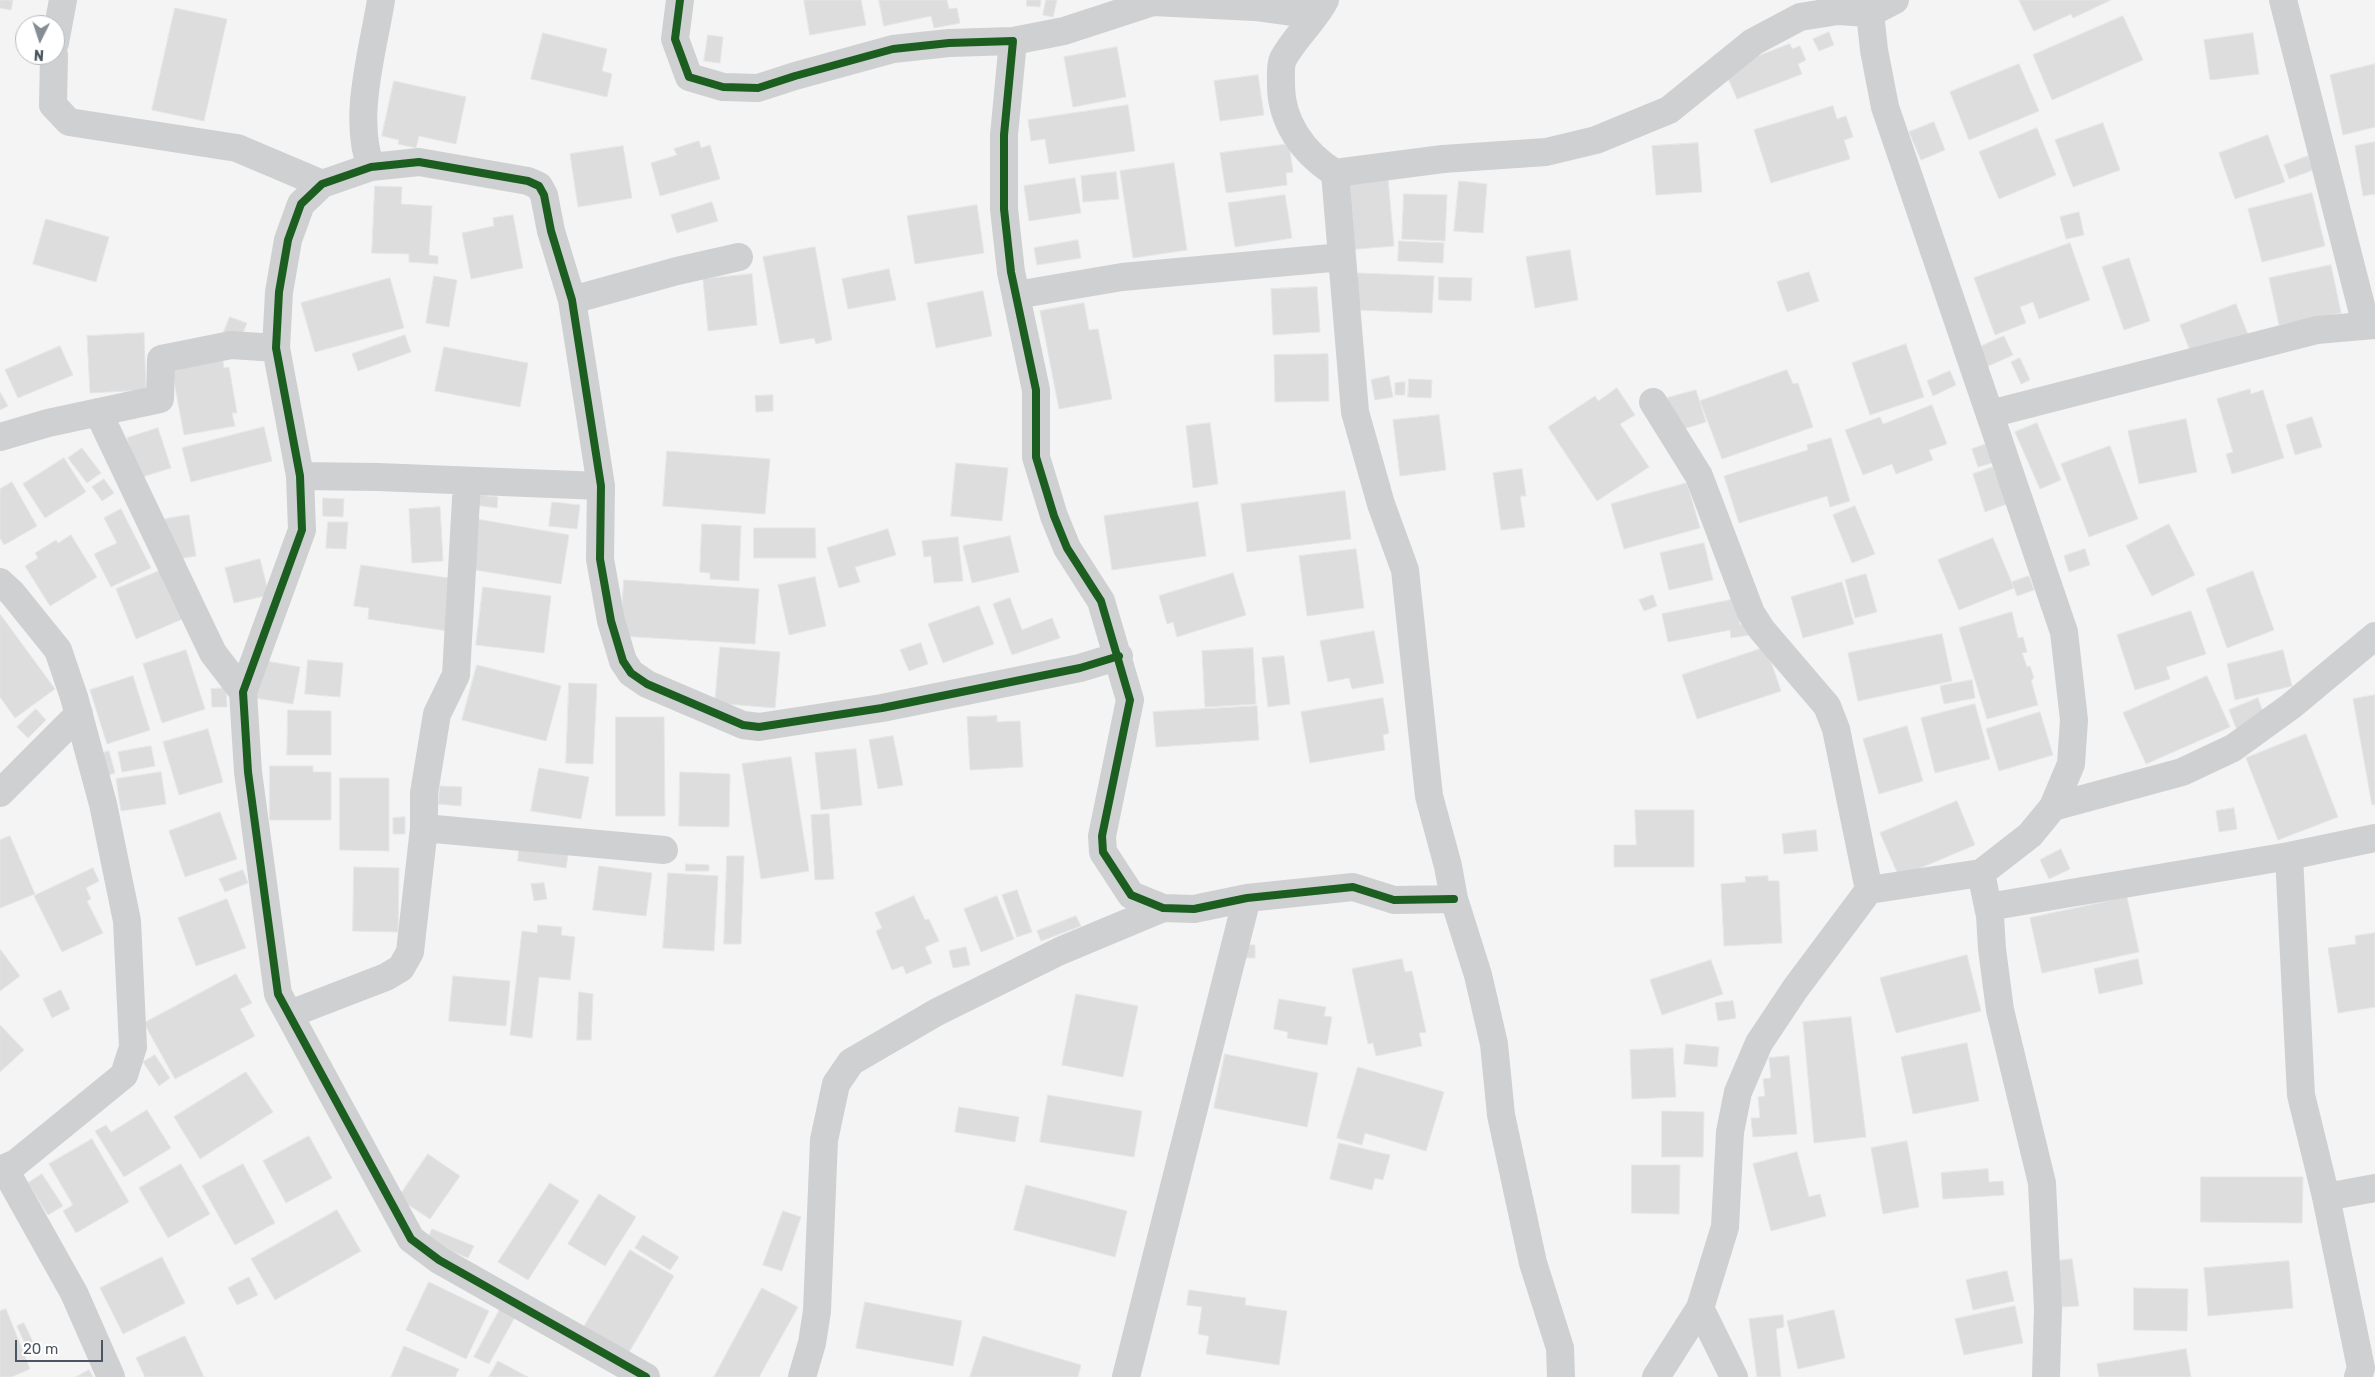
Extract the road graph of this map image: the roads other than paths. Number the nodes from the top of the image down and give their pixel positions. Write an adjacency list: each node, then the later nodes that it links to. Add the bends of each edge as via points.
1 (63, 0): 8 (street)
2 (382, 0): 11 (street, via 364,106 365,138)
3 (680, 0): 9 (street, via 675,39 689,77 723,87 758,88 893,49)
4 (1895, 0): 7 (street)
5 (2284, 0): 18 (street)
6 (1319, 7): 9 (street, via 1153,2 1064,31); 12 (street, via 1282,62 1281,92 1285,116 1296,137 1320,164)
7 (1870, 13): 12 (street, via 1838,12 1800,17 1753,42 1669,110 1596,140 1546,152 1443,159); 22 (street, via 1885,107)
8 (60, 15)
9 (1013, 41): 16 (street, via 1004,134 1004,209)
10 (54, 65): 13 (street, via 53,104 69,122 237,148)
11 (371, 167): 13 (street); 17 (street, via 419,162 528,181 539,186)
12 (1335, 173): 15 (street)
13 (322, 184): 19 (street, via 301,204 288,240 279,292)
14 (739, 257): 17 (street, via 677,270)
15 (1342, 257): 16 (street, via 1122,277); 41 (street, via 1356,412 1381,504 1405,570 1429,796)
16 (1016, 295): 29 (street, via 1036,390 1036,456 1066,548 1101,601)
17 (572, 300): 26 (street)
18 (2370, 325): 22 (street, via 2317,330)
19 (276, 348): 21 (street, via 231,345 161,359 160,399); 24 (street)
20 (1653, 402): 39 (street, via 1699,476 1751,613 1827,706 1836,729)
21 (98, 412): 23 (street); 30 (street, via 213,654)
22 (1990, 414): 33 (street, via 2064,632 2074,720 2071,764)
23 (0, 436)
24 (300, 476): 25 (street); 30 (street, via 302,530)
25 (467, 482): 26 (street); 34 (street, via 456,675 437,714 424,793)
26 (601, 486): 29 (street, via 600,559 611,621 623,661 647,684 743,725 759,727 882,708 1080,668)
27 (0, 582): 31 (street, via 58,650)
28 (2375, 636): 33 (street, via 2291,706 2233,748 2182,772)
29 (1119, 656): 43 (street, via 1130,700 1104,827 1103,852 1131,895)
30 (243, 692): 44 (street, via 248,772 278,994)
31 (79, 714): 32 (street); 45 (street, via 104,804 127,921 133,1047 124,1075 16,1163)
32 (0, 793)
33 (2052, 807): 38 (street, via 2030,835)
34 (424, 828): 36 (street); 44 (street, via 410,952 401,968 386,977)
35 (2375, 838): 37 (street)
36 (664, 850)
37 (2289, 856): 42 (street); 47 (street, via 2301,1095)
38 (1981, 873): 39 (street); 42 (street)
39 (1869, 890): 48 (street, via 1759,1043 1738,1092 1730,1132 1725,1227)
40 (1246, 898): 41 (street, via 1353,887 1394,900); 43 (street, via 1194,909); 53 (street)
41 (1454, 899): 54 (street, via 1478,975 1494,1044 1501,1115 1534,1263 1560,1348)
42 (1988, 907): 57 (street, via 2000,1010 2042,1183 2048,1309)
43 (1163, 908): 52 (street, via 1060,951 937,1012 852,1062 836,1084 824,1140 816,1311 812,1343)
44 (290, 1014): 51 (street, via 342,1116 364,1150 411,1239 439,1260)
45 (2, 1169): 50 (street, via 74,1293)
46 (2375, 1188): 47 (street)
47 (2326, 1197): 49 (street)
48 (1700, 1308): 55 (street); 56 (street)
49 (2365, 1367)
50 (112, 1377)
51 (646, 1377)
52 (802, 1377)
53 (1126, 1377)
54 (1561, 1377)
55 (1656, 1377)
56 (1734, 1377)
57 (2046, 1377)

